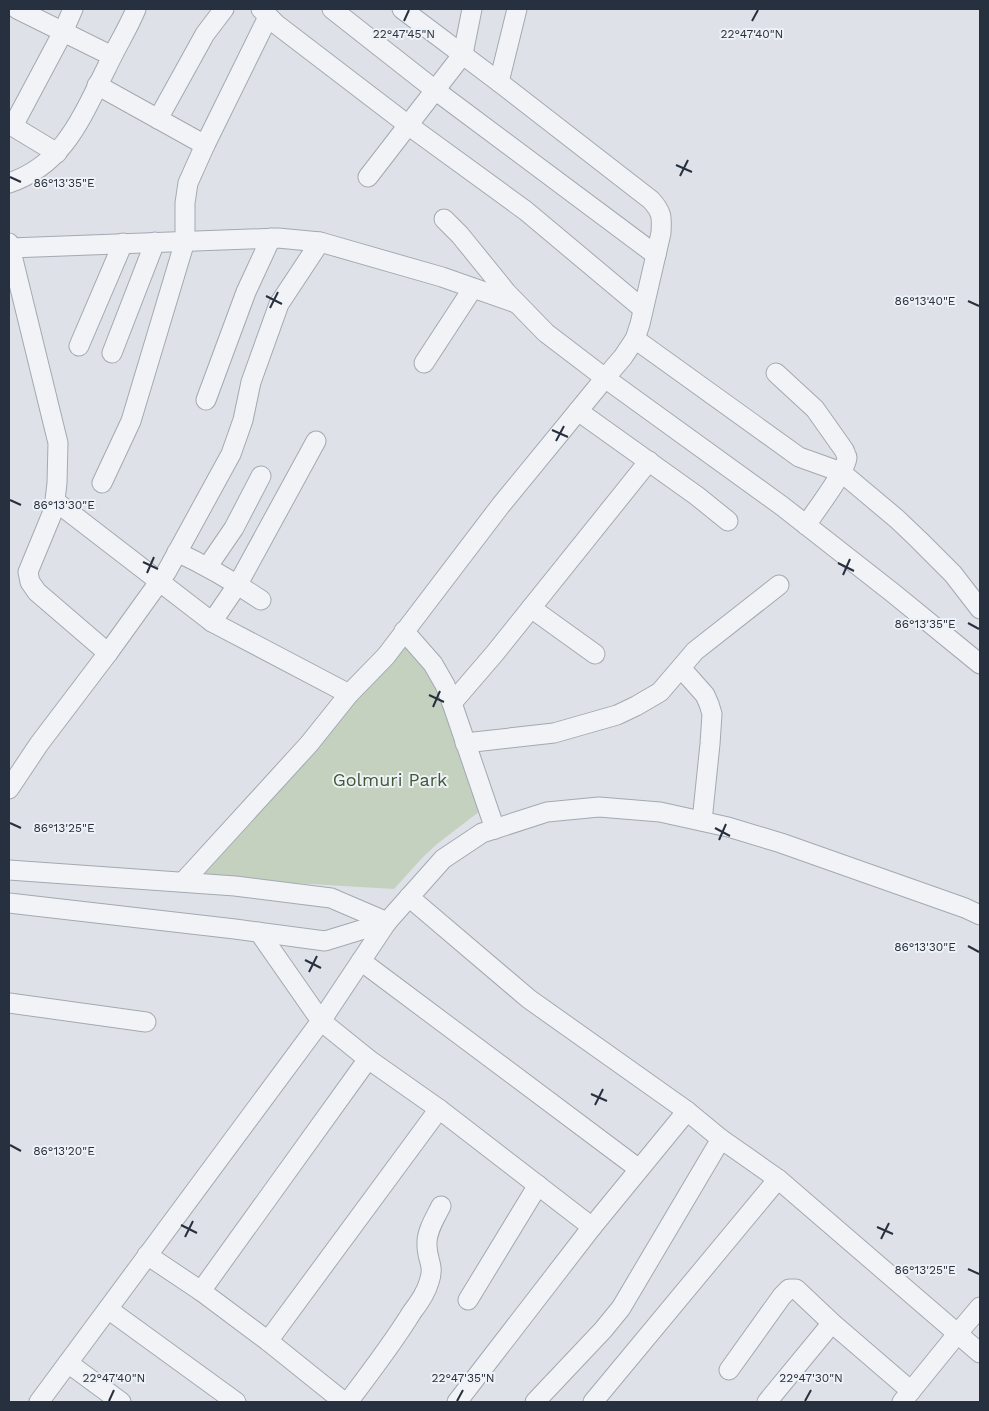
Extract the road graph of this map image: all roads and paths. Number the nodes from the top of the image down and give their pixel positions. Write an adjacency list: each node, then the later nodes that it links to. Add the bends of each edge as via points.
1 (17, 9): 11 (street)
2 (73, 9): 11 (street)
3 (136, 9): 13 (street)
4 (224, 9): 17 (street, via 205,34)
5 (332, 9): 16 (street)
6 (402, 9): 10 (street)
7 (472, 9): 12 (street)
8 (517, 9): 14 (street)
9 (265, 13): 19 (street); 20 (street)
10 (419, 15): 12 (street)
11 (63, 32): 13 (street); 18 (street)
12 (463, 54): 14 (street); 16 (street)
13 (112, 56): 15 (street)
14 (500, 82): 31 (street, via 659,208 662,218)
15 (97, 85): 17 (street); 21 (street, via 74,131)
16 (435, 90): 19 (street); 31 (street)
17 (158, 119): 20 (street)
18 (11, 125): 21 (street)
19 (408, 125): 22 (street); 34 (street, via 526,211)
20 (205, 145): 26 (street, via 188,183)
21 (57, 153): 23 (street, via 22,179)
22 (368, 177)
23 (9, 183)
24 (444, 219): 33 (street)
25 (271, 238): 26 (street); 28 (street); 41 (street, via 242,302)
26 (185, 241): 27 (street); 47 (street, via 130,421)
27 (155, 242): 29 (street); 37 (street)
28 (320, 242): 32 (street); 51 (street, via 279,304 251,382 232,454)
29 (123, 244): 30 (street); 36 (street)
30 (9, 245): 48 (street, via 58,443)
31 (656, 255): 34 (street)
32 (474, 288): 33 (street); 38 (street)
33 (518, 304): 40 (street, via 546,333)
34 (643, 309): 35 (street)
35 (635, 339): 40 (street); 45 (street, via 799,457)
36 (79, 346)
37 (112, 353)
38 (424, 363)
39 (776, 373): 45 (street, via 815,409 844,450 847,457)
40 (605, 378): 42 (street); 50 (street)
41 (206, 400)
42 (578, 411): 44 (street); 60 (street, via 477,534)
43 (316, 441): 54 (street)
44 (649, 461): 49 (street); 57 (street)
45 (841, 472): 50 (street); 58 (street, via 919,540 953,574)
46 (261, 476): 52 (street, via 234,528)
47 (102, 483)
48 (55, 501): 53 (street); 61 (street, via 28,572 30,582 36,592)
49 (728, 522)
50 (806, 526): 63 (street)
51 (177, 552): 52 (street); 53 (street)
52 (208, 566): 54 (street)
53 (160, 582): 59 (street); 61 (street)
54 (238, 584): 56 (street); 59 (street)
55 (779, 585): 64 (street, via 703,644)
56 (262, 600)
57 (531, 608): 62 (street); 66 (street)
58 (980, 609)
59 (212, 622): 65 (street)
60 (404, 631): 65 (street, via 386,656); 66 (street, via 433,664)
61 (108, 653): 68 (street)
62 (595, 654)
63 (980, 664)
64 (681, 668): 67 (street, via 660,692 617,715 554,733); 69 (street, via 705,695 712,714)
65 (349, 694): 72 (street, via 309,744)
66 (452, 702): 67 (street)
67 (465, 743): 70 (street)
68 (9, 789)
69 (702, 821): 70 (street, via 660,812 599,807 547,812); 75 (street, via 814,854)
70 (495, 830): 73 (street, via 482,834 442,859)
71 (9, 870): 72 (street)
72 (183, 882): 76 (street, via 331,898)
73 (409, 897): 76 (street); 84 (street, via 529,999)
74 (9, 902): 77 (street)
75 (980, 915)
76 (387, 922): 77 (street, via 326,941); 78 (street)
77 (259, 932): 80 (street)
78 (361, 961): 80 (street); 86 (street)
79 (9, 1003): 81 (street)
80 (321, 1021): 82 (street); 91 (street)
81 (146, 1022)
82 (368, 1059): 83 (street); 92 (street)
83 (439, 1108): 88 (street); 98 (street)
84 (687, 1111): 85 (street); 86 (street)
85 (721, 1139): 87 (street); 108 (street, via 622,1308)
86 (639, 1169): 90 (street)
87 (778, 1179): 97 (street); 109 (street)
88 (538, 1185): 90 (street); 93 (street)
89 (441, 1206): 106 (street, via 426,1244 432,1270 424,1294)
90 (592, 1227): 107 (street)
91 (147, 1255): 92 (street); 95 (street)
92 (201, 1290): 98 (street)
93 (468, 1300)
94 (980, 1307): 97 (street)
95 (108, 1309): 100 (street); 105 (street)
96 (832, 1323): 101 (street, via 803,1294 790,1289); 102 (street); 110 (street)
97 (958, 1333): 99 (street); 102 (street)
98 (268, 1341): 106 (street)
99 (980, 1353)
100 (68, 1363): 103 (street); 104 (street)
101 (729, 1370)
102 (907, 1396)
103 (39, 1402)
104 (120, 1402)
105 (236, 1402)
106 (346, 1402)
107 (457, 1402)
108 (536, 1402)
109 (593, 1402)
110 (767, 1402)

